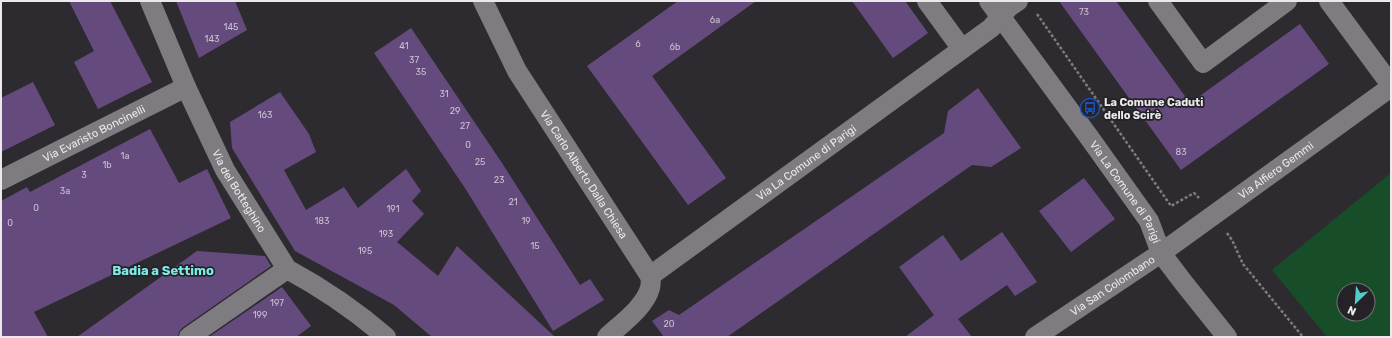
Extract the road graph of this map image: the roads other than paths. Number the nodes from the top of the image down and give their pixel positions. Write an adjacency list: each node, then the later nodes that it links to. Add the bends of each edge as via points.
1 (150, 1): 12 (street, Via del Botteghino)
2 (483, 1): 16 (street, Via Carlo Alberto Dalla Chiesa, via 517,71)
3 (926, 1): 10 (street)
4 (989, 1): 9 (street, Via La Comune di Parigi)
5 (1018, 1): 9 (street)
6 (1158, 1): 7 (street, via 1203,63)
7 (1287, 1)
8 (1328, 1): 11 (street)
9 (1000, 18): 10 (street, Via La Comune di Parigi, via 991,28); 14 (street, Via La Comune di Parigi, via 1149,221)
10 (962, 49): 16 (street, Via La Comune di Parigi)
11 (1391, 86): 14 (street, Via Alfiero Gemmi)
12 (186, 87): 13 (street, Via Evaristo Boncinelli); 15 (street, Via del Botteghino, via 225,170)
13 (1, 180)
14 (1161, 253): 20 (street, Via San Colombano); 21 (street, Via San Colombano)
15 (287, 269): 17 (street); 18 (street, via 367,320)
16 (650, 276): 19 (street, via 651,287 646,299)
17 (190, 337)
18 (386, 337)
19 (607, 337)
20 (1035, 337)
21 (1227, 337)

